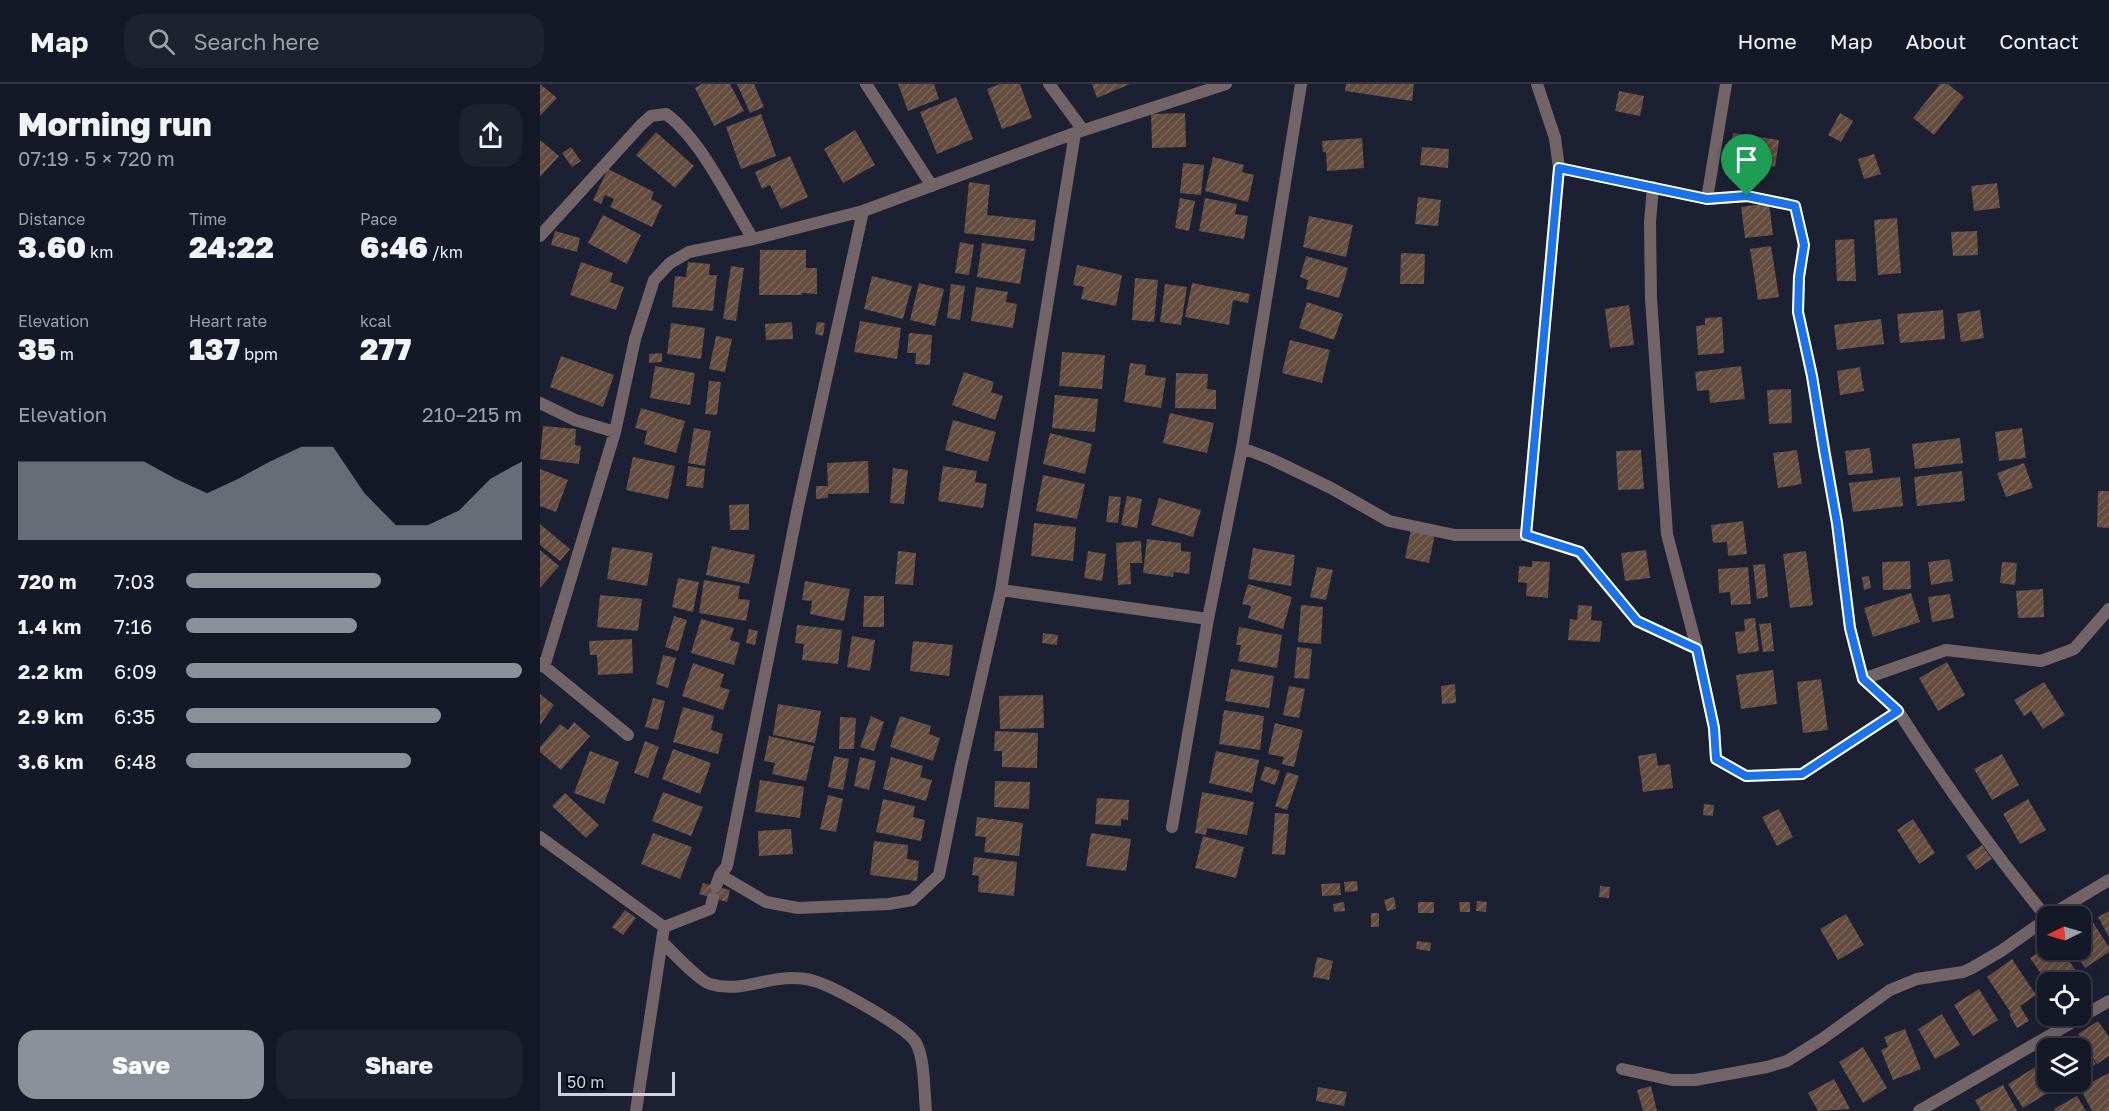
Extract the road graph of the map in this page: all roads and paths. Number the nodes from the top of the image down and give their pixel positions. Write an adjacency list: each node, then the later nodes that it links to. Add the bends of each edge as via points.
1 (866, 84): 9 (street)
2 (1049, 84): 7 (street)
3 (1226, 84): 7 (street)
4 (1301, 84): 17 (street)
5 (1537, 84): 8 (street, via 1555,138)
6 (1726, 84): 11 (street)
7 (1079, 132): 9 (street); 19 (street)
8 (1559, 168): 10 (street); 18 (street)
9 (932, 186): 12 (street)
10 (1653, 187): 11 (street); 22 (street, via 1651,298 1667,534)
11 (1707, 199): 24 (street, via 1747,196 1795,206 1804,245 1798,312 1835,512 1850,628)
12 (863, 211): 14 (street); 30 (street, via 798,507 727,866)
13 (540, 236): 14 (street, via 641,125 651,116 666,114 704,158)
14 (753, 239): 16 (street, via 689,252 670,263 654,280 635,339)
15 (540, 403): 16 (street, via 575,420)
16 (615, 432): 23 (street)
17 (1242, 448): 18 (street, via 1331,488 1389,521 1455,535); 21 (street)
18 (1526, 535): 22 (street, via 1580,552 1637,621)
19 (1001, 590): 21 (street); 30 (street, via 939,875 912,900 889,904 798,908)
20 (2109, 609): 24 (street, via 2074,649 2041,661 1946,650)
21 (1208, 619): 27 (street)
22 (1697, 649): 25 (street, via 1714,728 1716,759 1746,776 1802,774)
23 (542, 665): 26 (street)
24 (1863, 679): 25 (street)
25 (1898, 711): 31 (street, via 2001,862)
26 (628, 735)
27 (1172, 827)
28 (540, 837): 34 (street)
29 (2109, 880): 32 (street)
30 (716, 886): 34 (street, via 710,909)
31 (2039, 906)
32 (2066, 906)
33 (2037, 925): 37 (street, via 1963,972 1917,979 1890,990 1787,1061 1695,1080 1672,1080)
34 (664, 927): 35 (street)
35 (662, 942): 38 (street); 39 (street, via 707,984 739,988 790,978 812,980 865,1006 910,1035 916,1044)
36 (2109, 1001): 40 (street)
37 (1622, 1070)
38 (636, 1111)
39 (926, 1111)
40 (1919, 1111)

